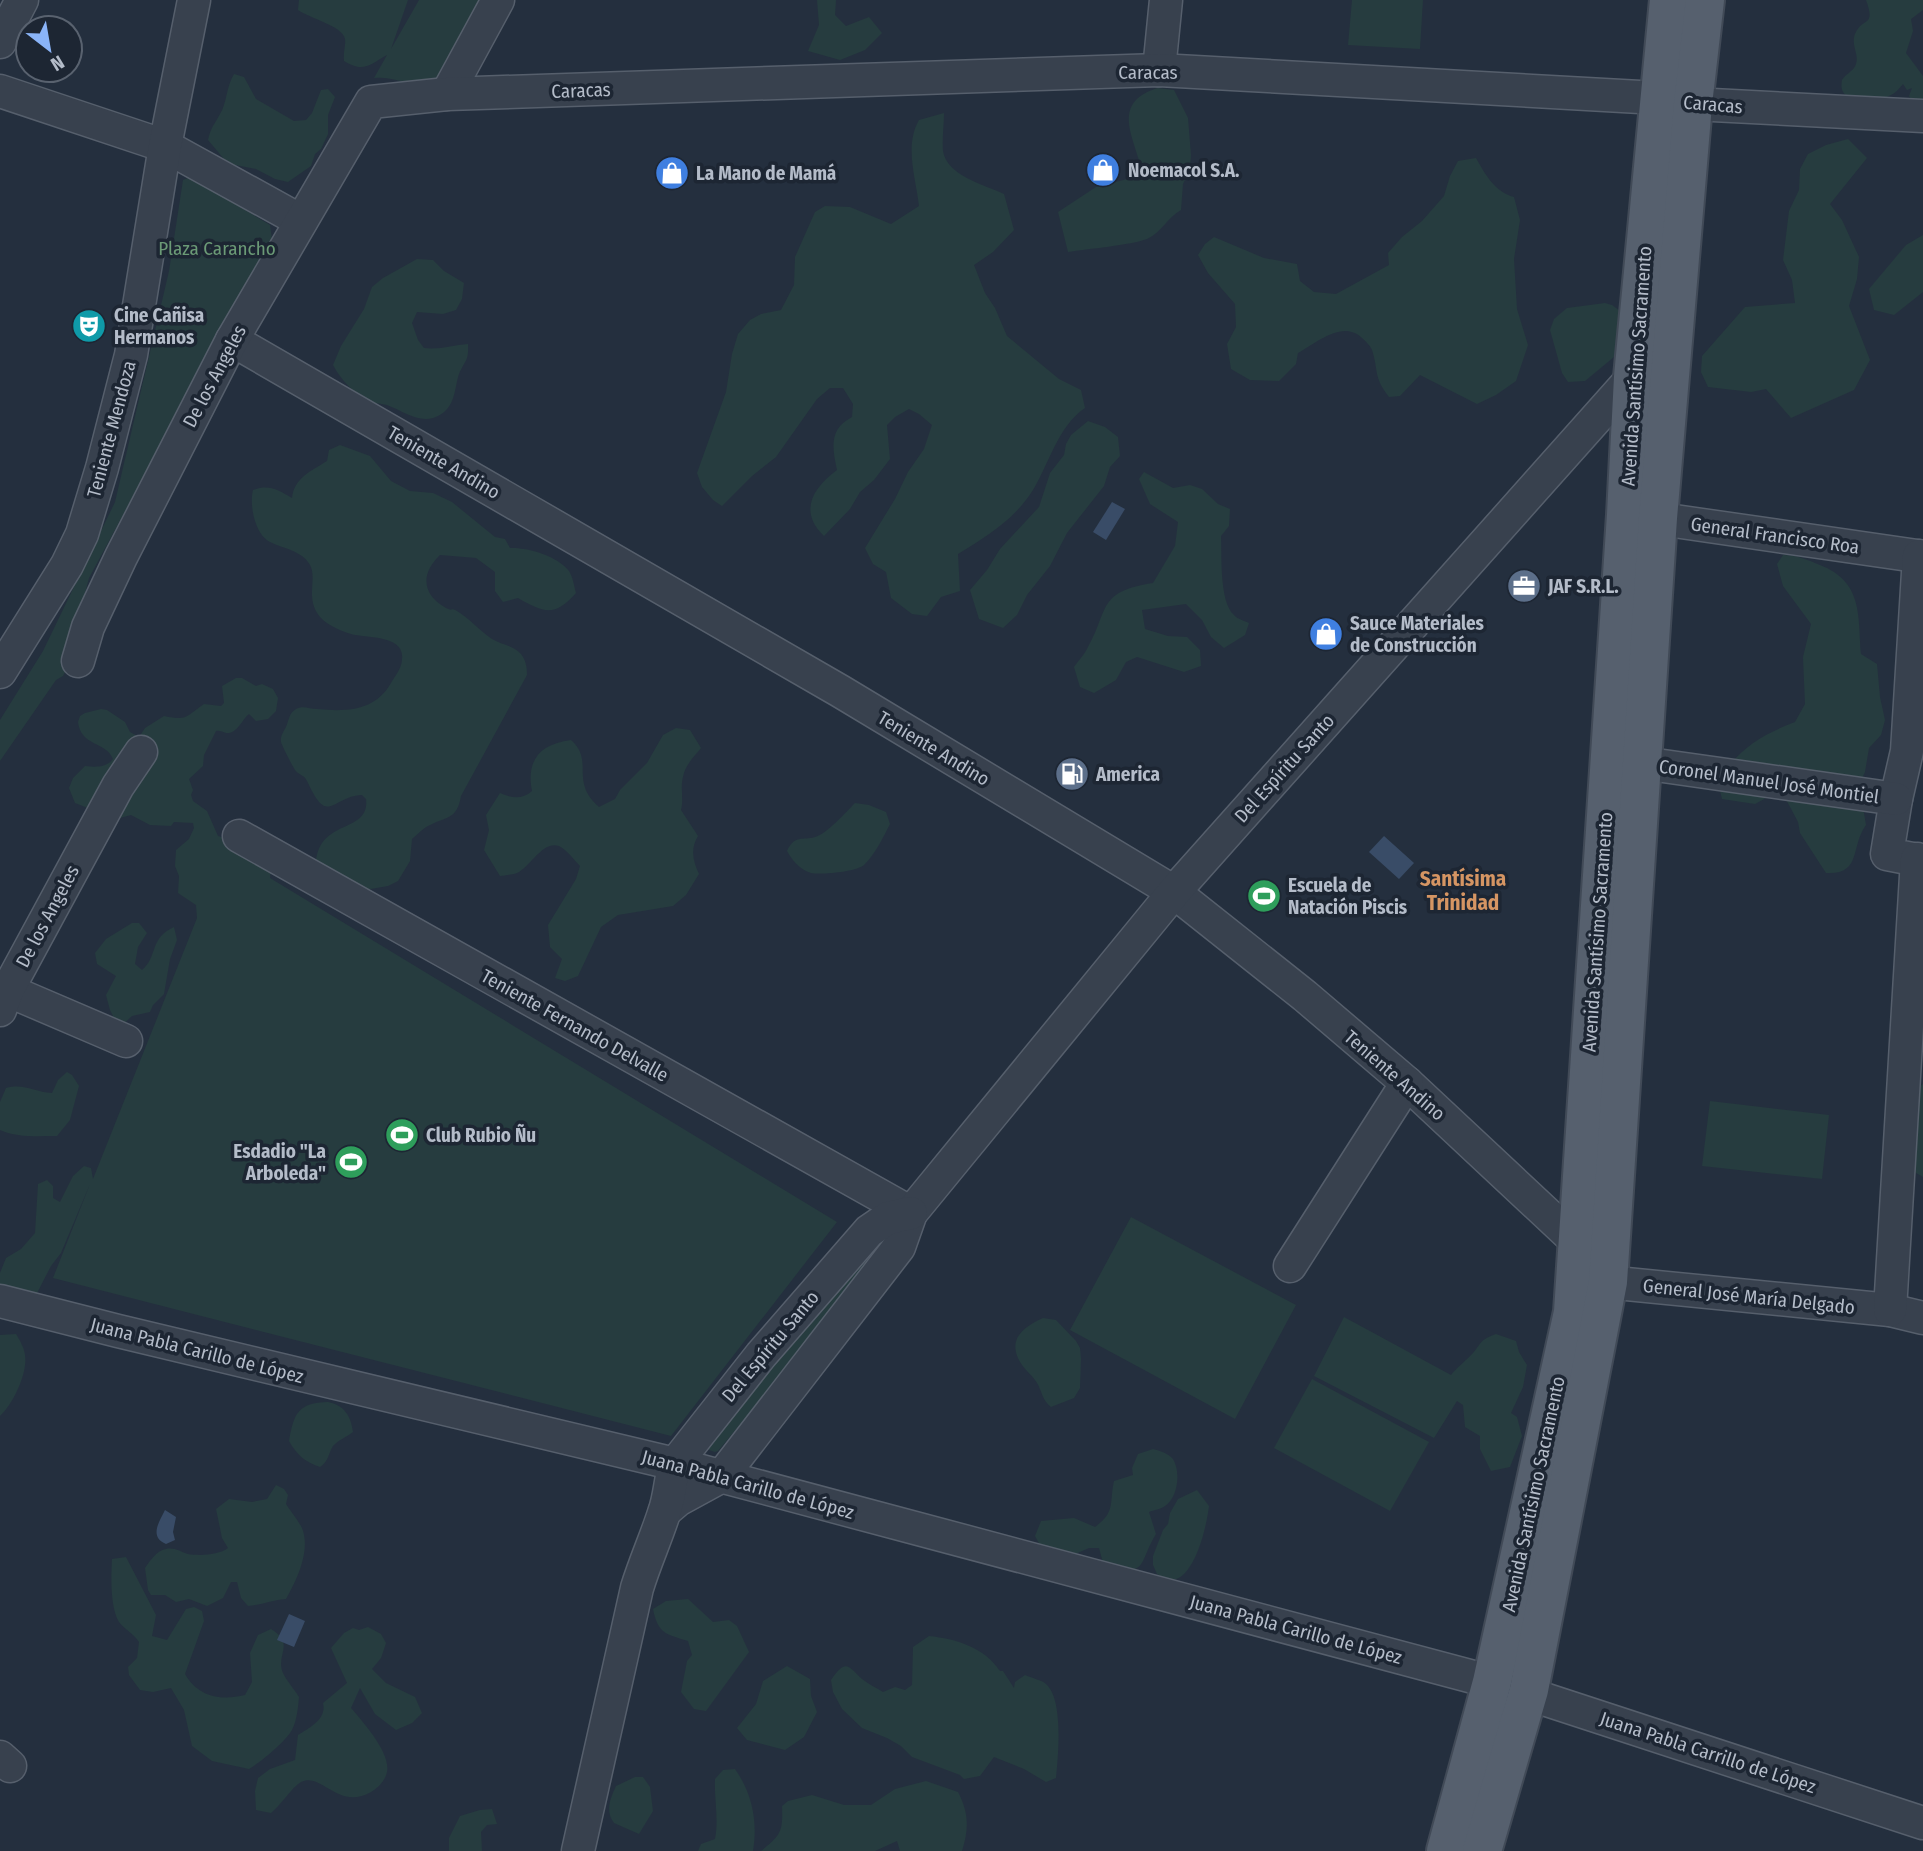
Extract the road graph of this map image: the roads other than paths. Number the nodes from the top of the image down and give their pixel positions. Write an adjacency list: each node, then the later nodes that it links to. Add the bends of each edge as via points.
1 (22, 0): 7 (street)
2 (194, 0): 14 (street, Teniente Mendoza)
3 (498, 0): 10 (street)
4 (1166, 0): 8 (street)
5 (1669, 0): 12 (main road, Avenida Santísimo Sacramento)
6 (1705, 0): 12 (main road, Avenida Santísimo Sacramento)
7 (0, 42)
8 (1159, 70): 10 (street, Caracas); 12 (street, Caracas)
9 (0, 91): 14 (street)
10 (447, 94): 11 (street, Caracas)
11 (372, 102): 15 (street, De los Angeles)
12 (1676, 102): 13 (street, Caracas); 16 (main road, Avenida Santísimo Sacramento); 18 (main road, Avenida Santísimo Sacramento)
13 (1923, 116)
14 (165, 146): 15 (street); 20 (street, Teniente Mendoza, via 131,355)
15 (301, 221): 17 (street, De los Angeles)
16 (1673, 335): 18 (street, Del Espíritu Santo); 19 (main road, Avenida Santísimo Sacramento)
17 (232, 340): 22 (street, De los Angeles); 30 (street, Teniente Andino, via 840,691)
18 (1633, 377): 19 (main road, Avenida Santísimo Sacramento); 30 (street, Del Espíritu Santo)
19 (1642, 516): 21 (street, General Francisco Roa); 26 (main road, Avenida Santísimo Sacramento); 35 (main road, Avenida Santísimo Sacramento)
20 (82, 534): 22 (street); 23 (street, Teniente Mendoza)
21 (1921, 556): 27 (street, via 1907,751)
22 (121, 557): 24 (street, De los Angeles, via 88,627)
23 (6, 658)
24 (78, 661)
25 (141, 752): 31 (street, De los Angeles)
26 (1642, 762): 27 (street, Coronel Manuel José Montiel); 37 (main road, Avenida Santísimo Sacramento)
27 (1896, 799): 29 (street)
28 (239, 836): 34 (street, Teniente Fernando Delvalle)
29 (1909, 858): 39 (street)
30 (1174, 892): 33 (street, Teniente Andino); 34 (street, Del Espíritu Santo)
31 (2, 996): 32 (street)
32 (125, 1041)
33 (1407, 1083): 35 (street, Teniente Andino); 36 (street)
34 (911, 1213): 41 (street, Del Espíritu Santo, via 888,1218 861,1239); 42 (street, Del Espíritu Santo, via 899,1247)
35 (1576, 1241): 37 (main road, Avenida Santísimo Sacramento)
36 (1290, 1266)
37 (1591, 1280): 39 (street, General José María Delgado); 44 (main road, Avenida Santísimo Sacramento, via 1573,1312)
38 (0, 1301): 41 (street, Juana Pabla Carillo de López)
39 (1890, 1310): 40 (street, General José María Delgado)
40 (1923, 1318)
41 (675, 1464): 42 (street, Juana Pabla Carillo de López); 43 (street, Del Espíritu Santo)
42 (722, 1476): 43 (street, Del Espíritu Santo); 44 (street, Juana Pabla Carillo de López)
43 (665, 1511): 46 (street, Del Espíritu Santo, via 637,1588)
44 (1510, 1687): 45 (street, Juana Pabla Carrillo de López); 47 (main road, Avenida Santísimo Sacramento); 48 (main road, Avenida Santísimo Sacramento)
45 (1923, 1822)
46 (578, 1851)
47 (1446, 1851)
48 (1482, 1851)

